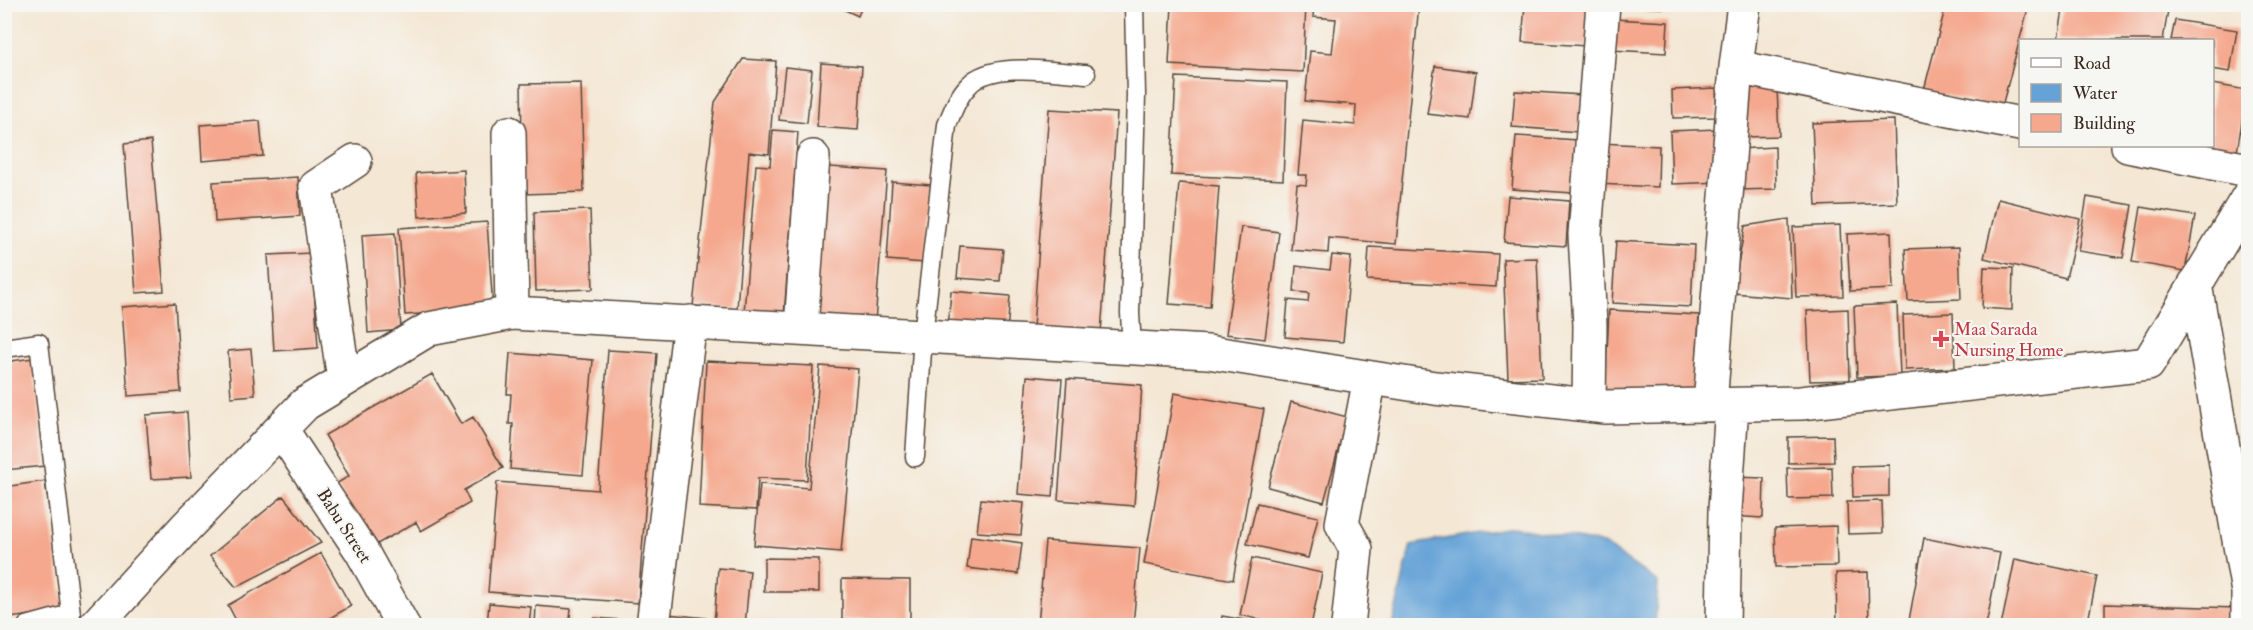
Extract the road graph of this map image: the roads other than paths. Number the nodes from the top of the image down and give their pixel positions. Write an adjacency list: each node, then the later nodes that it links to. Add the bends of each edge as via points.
1 (1134, 4): 19 (lane)
2 (1603, 4): 22 (street, via 1585,234)
3 (1744, 4): 4 (street)
4 (1736, 67): 6 (street); 23 (street)
5 (1086, 74): 17 (lane, via 1000,69 979,77 958,98 947,125)
6 (2019, 124)
7 (509, 133): 14 (street)
8 (2133, 147): 11 (street)
9 (813, 157): 16 (street)
10 (355, 161): 21 (street, via 316,187)
11 (2248, 170)
12 (2248, 197): 13 (street)
13 (2195, 284): 23 (street, via 2148,364 1801,403); 32 (street, via 2248,592)
14 (512, 313): 15 (street); 21 (street, via 429,329)
15 (690, 322): 16 (street); 29 (street)
16 (801, 328): 17 (street)
17 (922, 335): 19 (street); 25 (lane)
18 (4, 348): 26 (lane, via 39,343 71,614)
19 (1132, 348): 20 (street, via 1208,352)
20 (1370, 378): 22 (street); 30 (street, via 1342,524 1356,549)
21 (344, 380): 24 (street, via 305,404)
22 (1589, 405): 23 (street)
23 (1721, 405): 31 (street, via 1725,510)
24 (281, 429): 27 (street); 28 (street, Babu Street, via 362,552)
25 (915, 457)
26 (27, 626)
27 (96, 626)
28 (403, 626)
29 (653, 626)
30 (1348, 626)
31 (1723, 626)
32 (2248, 626)

